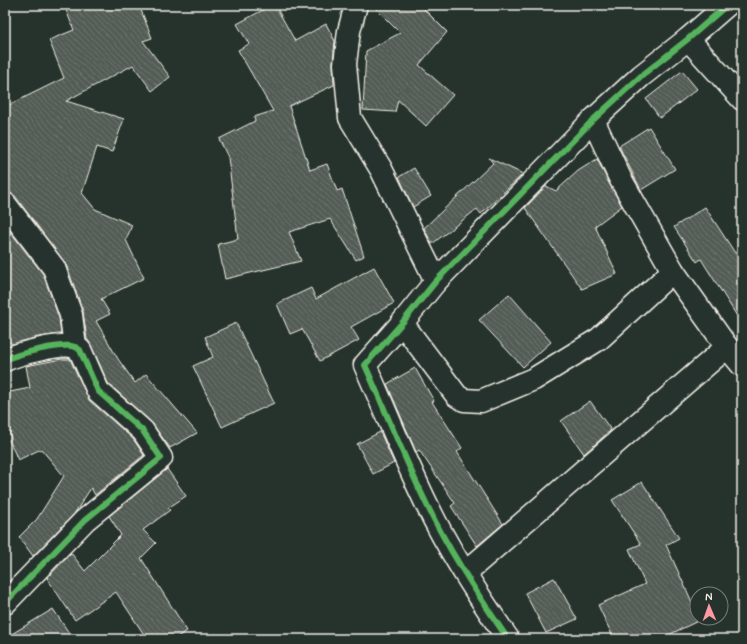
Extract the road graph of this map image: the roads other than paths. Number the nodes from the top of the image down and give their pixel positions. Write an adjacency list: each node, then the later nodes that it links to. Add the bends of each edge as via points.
1 (356, 5): 8 (street, via 349,31 345,64 350,118 381,169)
2 (727, 5): 3 (street)
3 (688, 39): 4 (street); 5 (street, via 641,76)
4 (742, 99)
5 (593, 120): 7 (street, via 620,178); 8 (street)
6 (5, 204): 10 (street, via 54,268 71,316)
7 (673, 271): 9 (street, via 599,339 534,379 480,401 464,400 456,396); 11 (street)
8 (436, 282): 9 (street)
9 (402, 323): 14 (street, via 365,365 428,507)
10 (75, 346): 12 (street, via 60,346); 15 (street, via 80,350 98,391 144,431 161,458 85,520)
11 (727, 347): 13 (street); 14 (street)
12 (5, 360)
13 (742, 365)
14 (465, 573): 16 (street)
15 (5, 603)
16 (508, 639)

